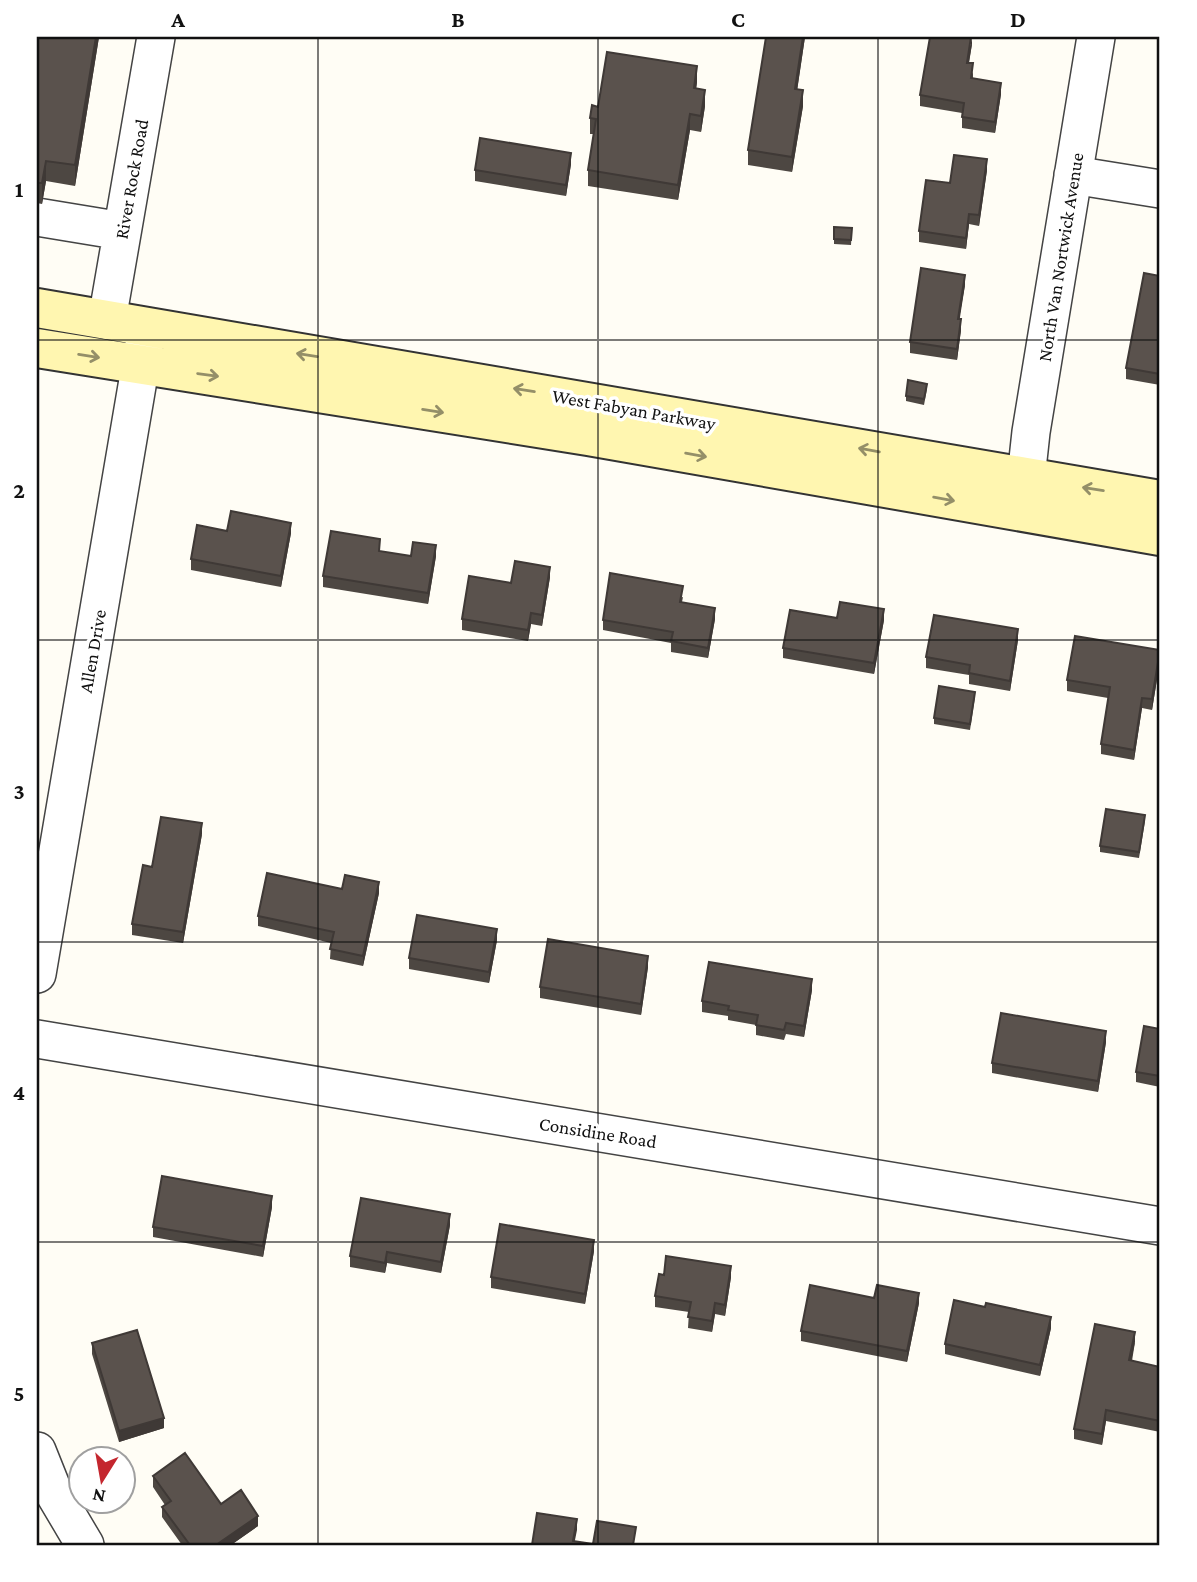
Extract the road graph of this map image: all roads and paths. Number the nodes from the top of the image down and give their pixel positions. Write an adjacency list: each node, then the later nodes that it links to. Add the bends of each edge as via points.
1 (156, 37): 6 (street, River Rock Road)
2 (1096, 37): 3 (street, North Van Nortwick Avenue)
3 (1073, 175): 4 (street); 11 (street, North Van Nortwick Avenue)
4 (1160, 189)
5 (37, 217): 6 (street)
6 (122, 232): 8 (street, River Rock Road)
7 (37, 309): 8 (main road, West Fabyan Parkway)
8 (107, 320): 9 (main road, West Fabyan Parkway)
9 (144, 347): 10 (main road, one-way to 9); 11 (main road, West Fabyan Parkway, one-way to 9, via 575,398); 13 (main road, West Fabyan Parkway, one-way to 13, via 602,439); 14 (street, Allen Drive)
10 (37, 348)
11 (1026, 478): 12 (main road, West Fabyan Parkway, one-way to 11)
12 (1160, 500)
13 (1160, 536)
14 (37, 974)
15 (37, 1039): 16 (street, Considine Road)
16 (1160, 1226)
17 (37, 1451): 18 (street, via 53,1491)
18 (85, 1545)

